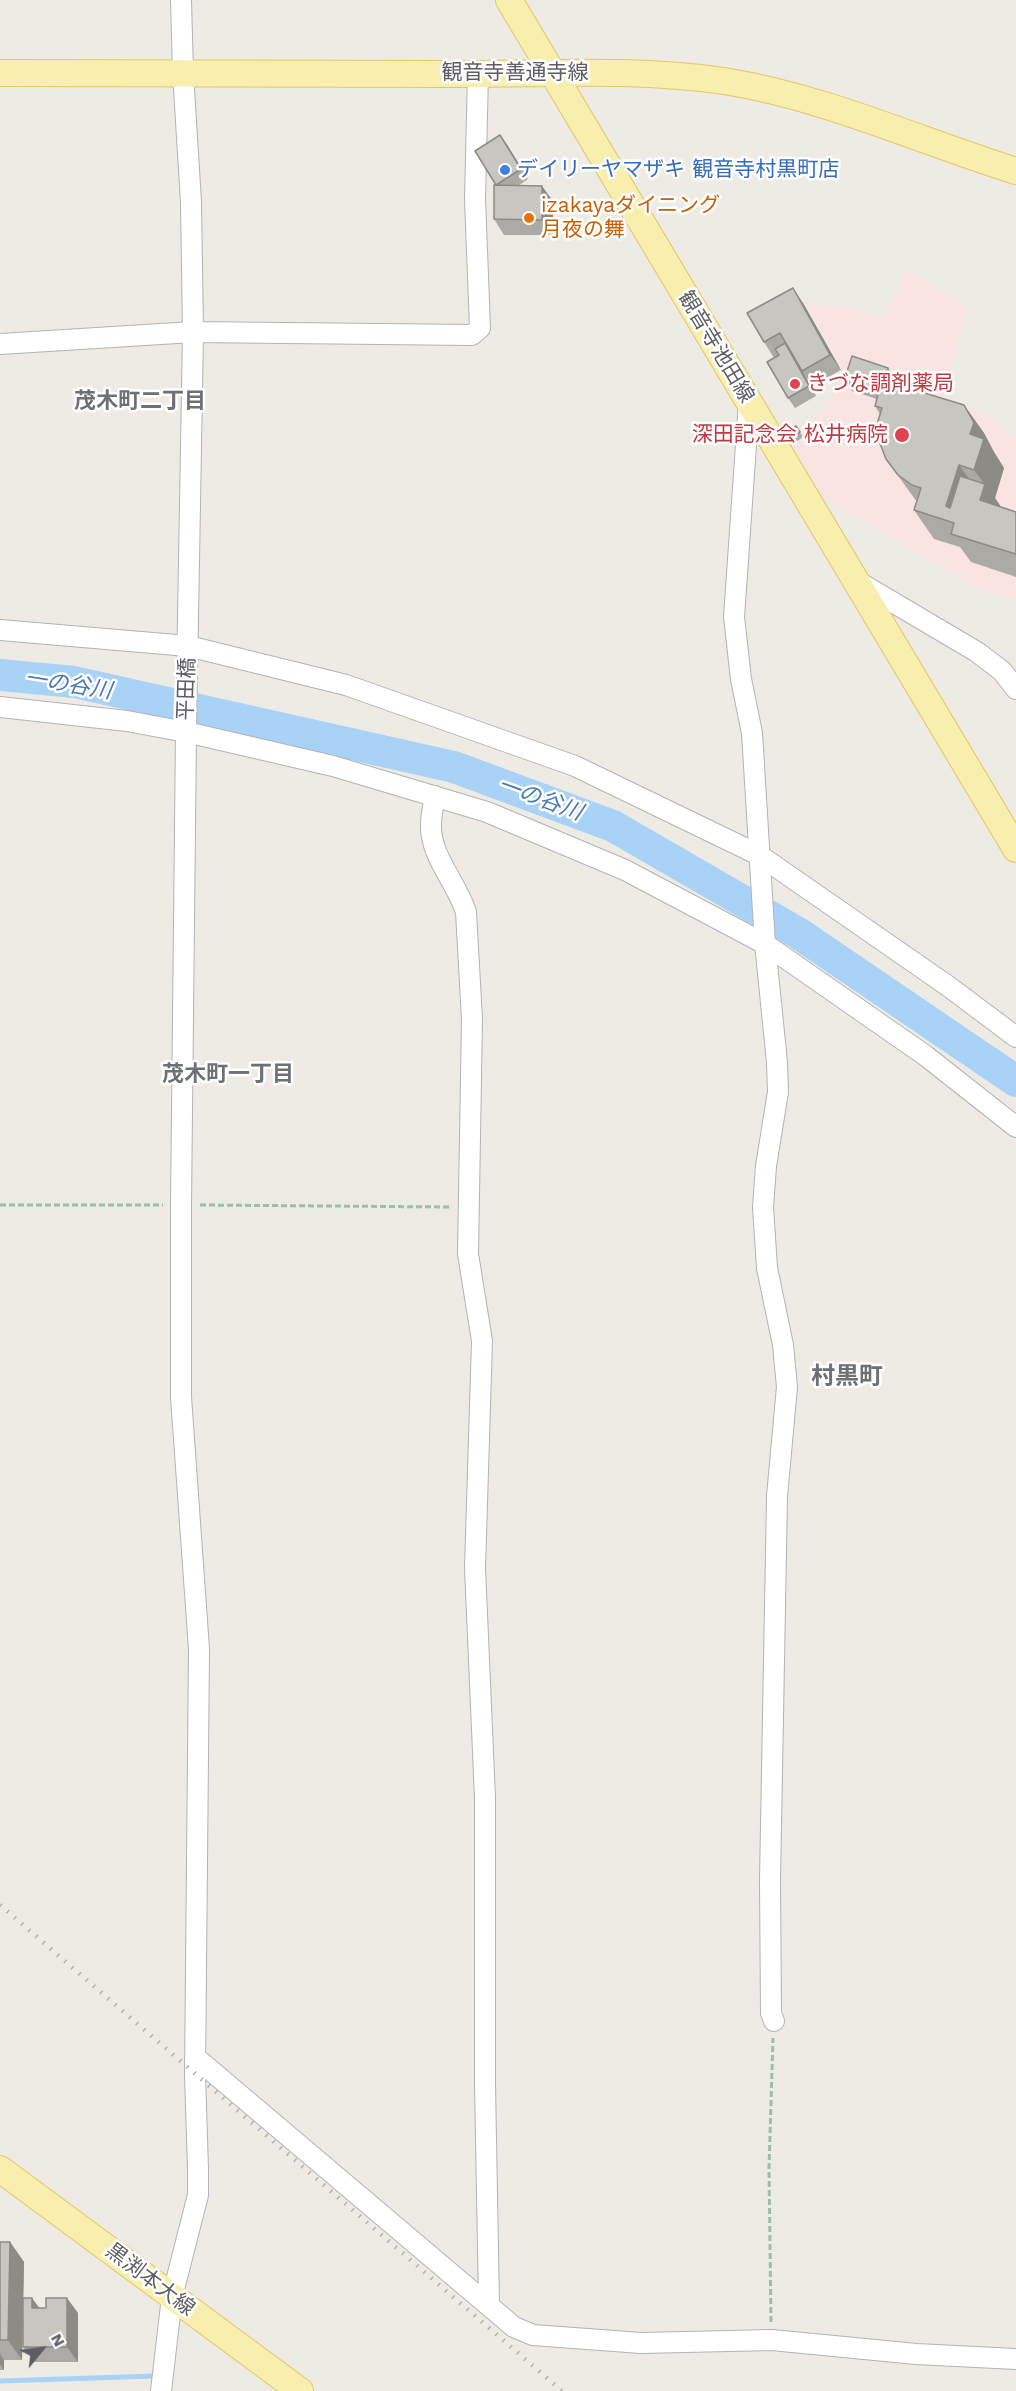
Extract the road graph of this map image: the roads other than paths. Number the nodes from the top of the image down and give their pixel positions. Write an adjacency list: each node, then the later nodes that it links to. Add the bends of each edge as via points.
1 (181, 0): 5 (street, 平田橋)
2 (509, 0): 3 (main road, 観音寺池田線)
3 (551, 72): 6 (main road, 観音寺善通寺線); 7 (main road, 観音寺善通寺線, via 670,75 726,81 836,110); 10 (main road, 観音寺池田線)
4 (0, 73): 5 (main road, 観音寺善通寺線)
5 (183, 73): 6 (main road, 観音寺善通寺線); 8 (street, 平田橋, via 191,202)
6 (478, 74): 8 (street, via 475,199 480,328 472,335)
7 (1016, 171)
8 (193, 332): 9 (street); 13 (street, 平田橋)
9 (0, 344)
10 (749, 402): 11 (main road, 観音寺池田線); 19 (street, via 734,617 752,733)
11 (857, 581): 14 (street, via 977,652 1002,671); 18 (main road, 観音寺池田線)
12 (0, 630): 13 (street)
13 (188, 646): 16 (street, 平田橋); 19 (street, via 346,685 575,766)
14 (1016, 689)
15 (0, 707): 16 (street, via 128,721)
16 (186, 732): 17 (street, via 333,766); 24 (street, 平田橋, via 181,1396 199,1649)
17 (435, 796): 20 (street, via 487,812 625,870); 27 (street, via 433,841 466,912 472,1018 468,1254 482,1341 475,1568 485,1798)
18 (1016, 849)
19 (759, 855): 20 (street); 21 (street)
20 (765, 944): 22 (street, via 926,1056); 23 (street, via 778,1092 763,1207 767,1268 783,1345 787,1387 777,1508 770,1881)
21 (1016, 1037)
22 (1016, 1127)
23 (774, 2021)
24 (195, 2057): 26 (street, 平田橋, via 198,2195); 27 (street)
25 (0, 2169): 26 (main road, 黒渕本大線)
26 (172, 2297): 29 (street, 平田橋); 30 (main road, 黒渕本大線)
27 (489, 2304): 28 (street, via 514,2326 533,2335 641,2343 772,2340)
28 (1016, 2359)
29 (161, 2391)
30 (300, 2391)

